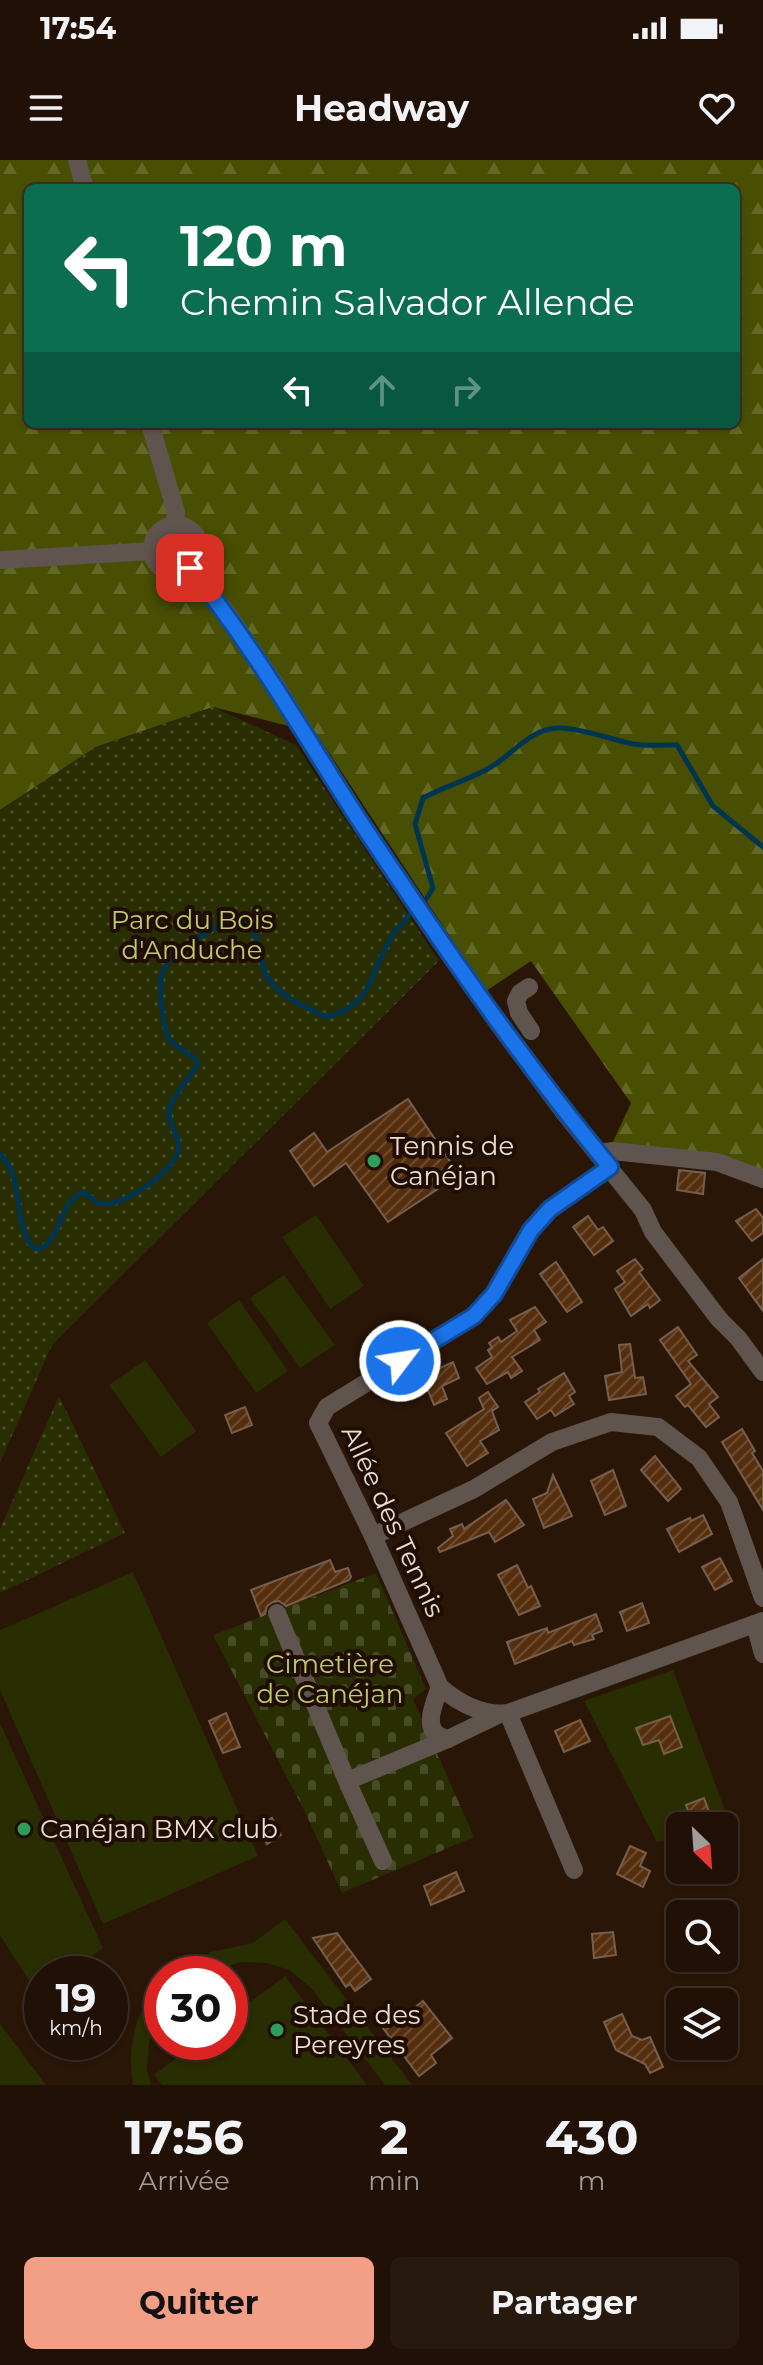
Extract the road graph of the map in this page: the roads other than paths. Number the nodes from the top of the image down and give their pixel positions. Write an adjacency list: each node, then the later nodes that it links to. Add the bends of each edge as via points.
1 (77, 160): 2 (street)
2 (84, 184)
3 (151, 428): 4 (street, via 176,512)
4 (175, 525): 5 (street, via 157,533); 7 (street, via 189,529 198,540 199,555)
5 (152, 551): 6 (street); 7 (street, via 157,564 169,572)
6 (0, 560)
7 (190, 568): 10 (street, via 229,616 364,827 513,1044)
8 (529, 987): 9 (street, via 516,1001)
9 (531, 1031)
10 (604, 1160): 11 (street, via 613,1151 717,1162); 12 (street); 13 (street, Allée des Tennis, via 531,1230 494,1294 474,1316 327,1407 318,1423)
11 (763, 1179)
12 (763, 1372)
13 (373, 1536): 14 (street, via 474,1489 552,1442 611,1422 658,1427 699,1458 729,1502); 18 (street, Allée des Tennis)
14 (763, 1598)
15 (277, 1613): 21 (street)
16 (759, 1622): 17 (street); 19 (street)
17 (763, 1654)
18 (440, 1687): 19 (street, via 457,1702); 20 (street, via 430,1720 432,1730)
19 (504, 1714): 20 (street); 23 (street)
20 (448, 1739): 21 (street)
21 (347, 1781): 22 (street)
22 (383, 1861)
23 (574, 1870)

